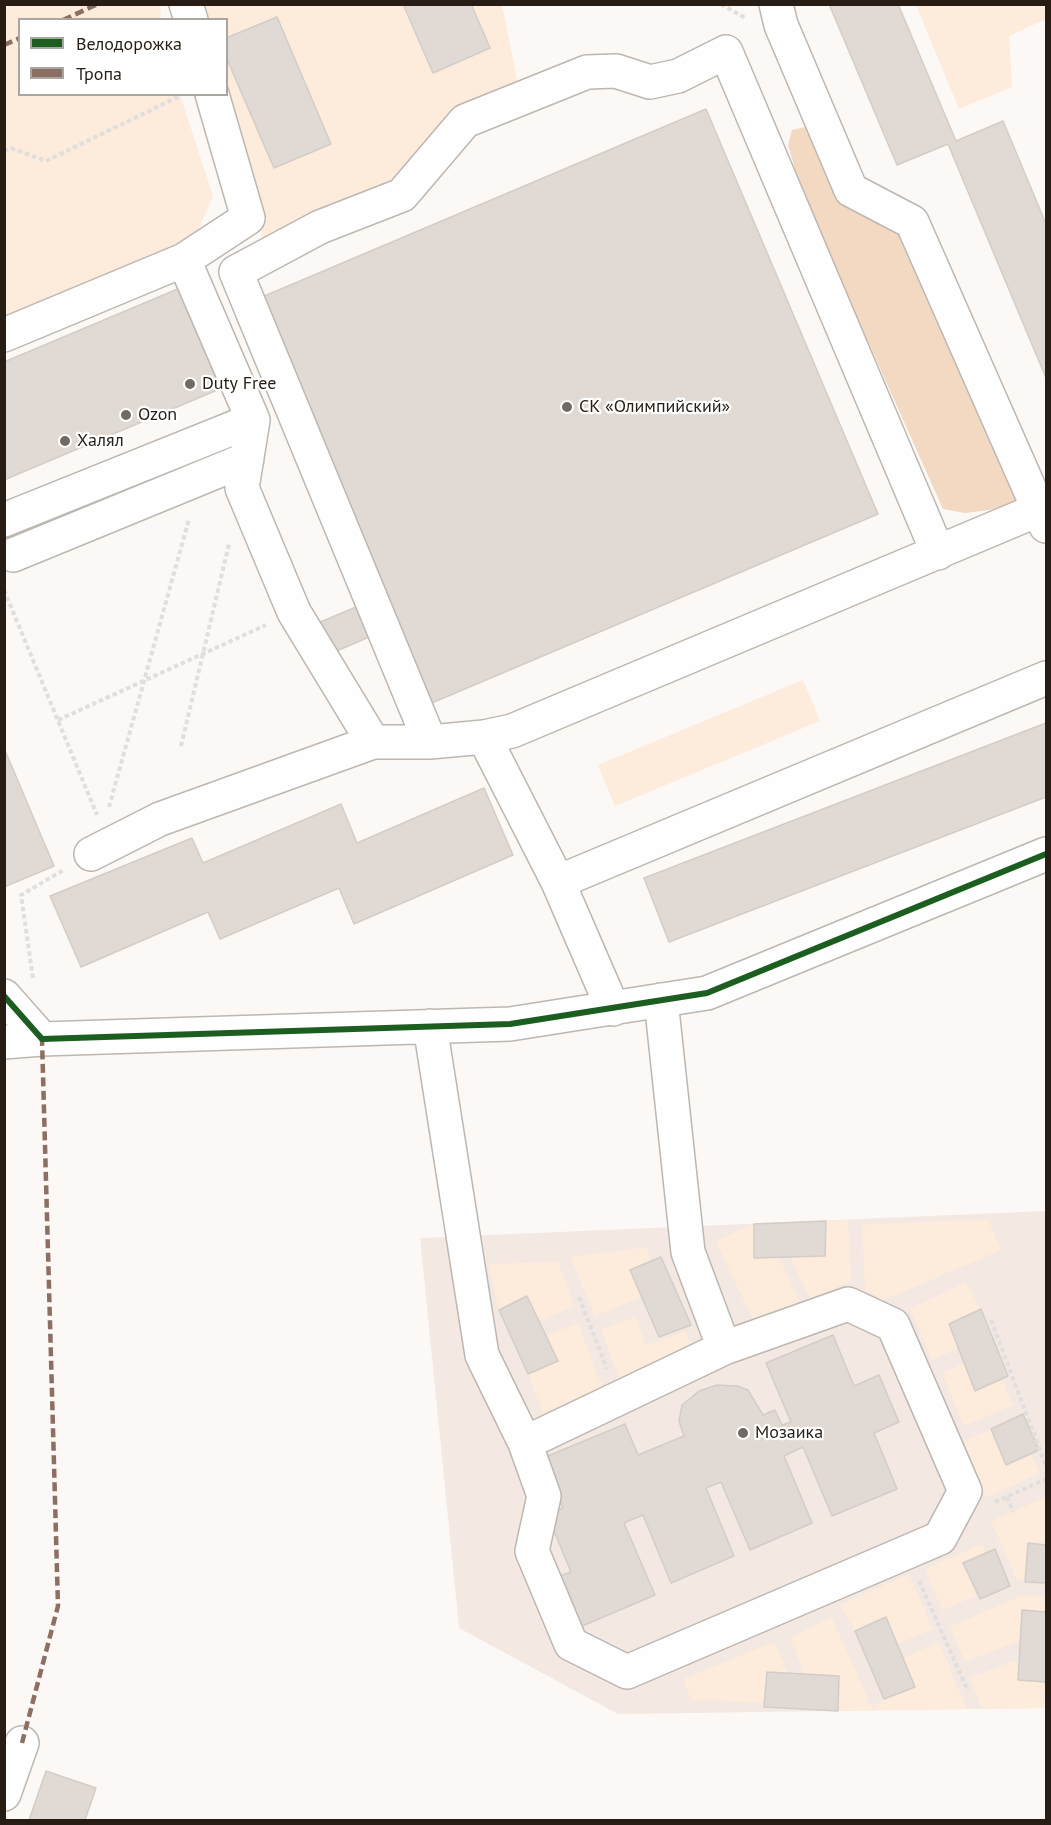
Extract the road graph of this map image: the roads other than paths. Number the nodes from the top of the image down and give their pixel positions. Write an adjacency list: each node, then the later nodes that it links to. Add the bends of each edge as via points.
1 (776, 4): 7 (street, via 781,25 851,190 912,222)
2 (213, 96): 3 (street, via 248,218)
3 (184, 260): 4 (street); 5 (street)
4 (4, 335)
5 (253, 420): 6 (street); 8 (street)
6 (247, 459): 10 (street); 13 (street, via 242,488 294,612)
7 (1043, 517): 9 (street)
8 (4, 520)
9 (938, 553): 12 (street, via 513,731); 14 (street, via 726,52 678,75 650,82 615,71 586,72 465,121 402,195 320,227 236,272)
10 (13, 555)
11 (1047, 678): 17 (street)
12 (484, 737): 14 (street); 17 (street)
13 (373, 742): 14 (street); 16 (street, via 160,819)
14 (430, 742)
15 (1047, 854): 19 (street, via 707,993)
16 (91, 855)
17 (558, 882): 20 (street)
18 (19, 990): 23 (street)
19 (661, 1000): 20 (street); 25 (street, via 688,1252)
20 (612, 1009): 21 (street, via 510,1024)
21 (430, 1026): 23 (street); 26 (street, via 482,1355)
22 (4, 1030): 23 (street)
23 (42, 1039): 24 (street)
24 (4, 1042)
25 (724, 1348): 26 (street); 26 (street, via 848,1304 893,1325 965,1491 940,1538 627,1672 571,1644 532,1551 544,1496)
26 (525, 1443)
27 (22, 1743): 28 (street)
28 (4, 1794)

